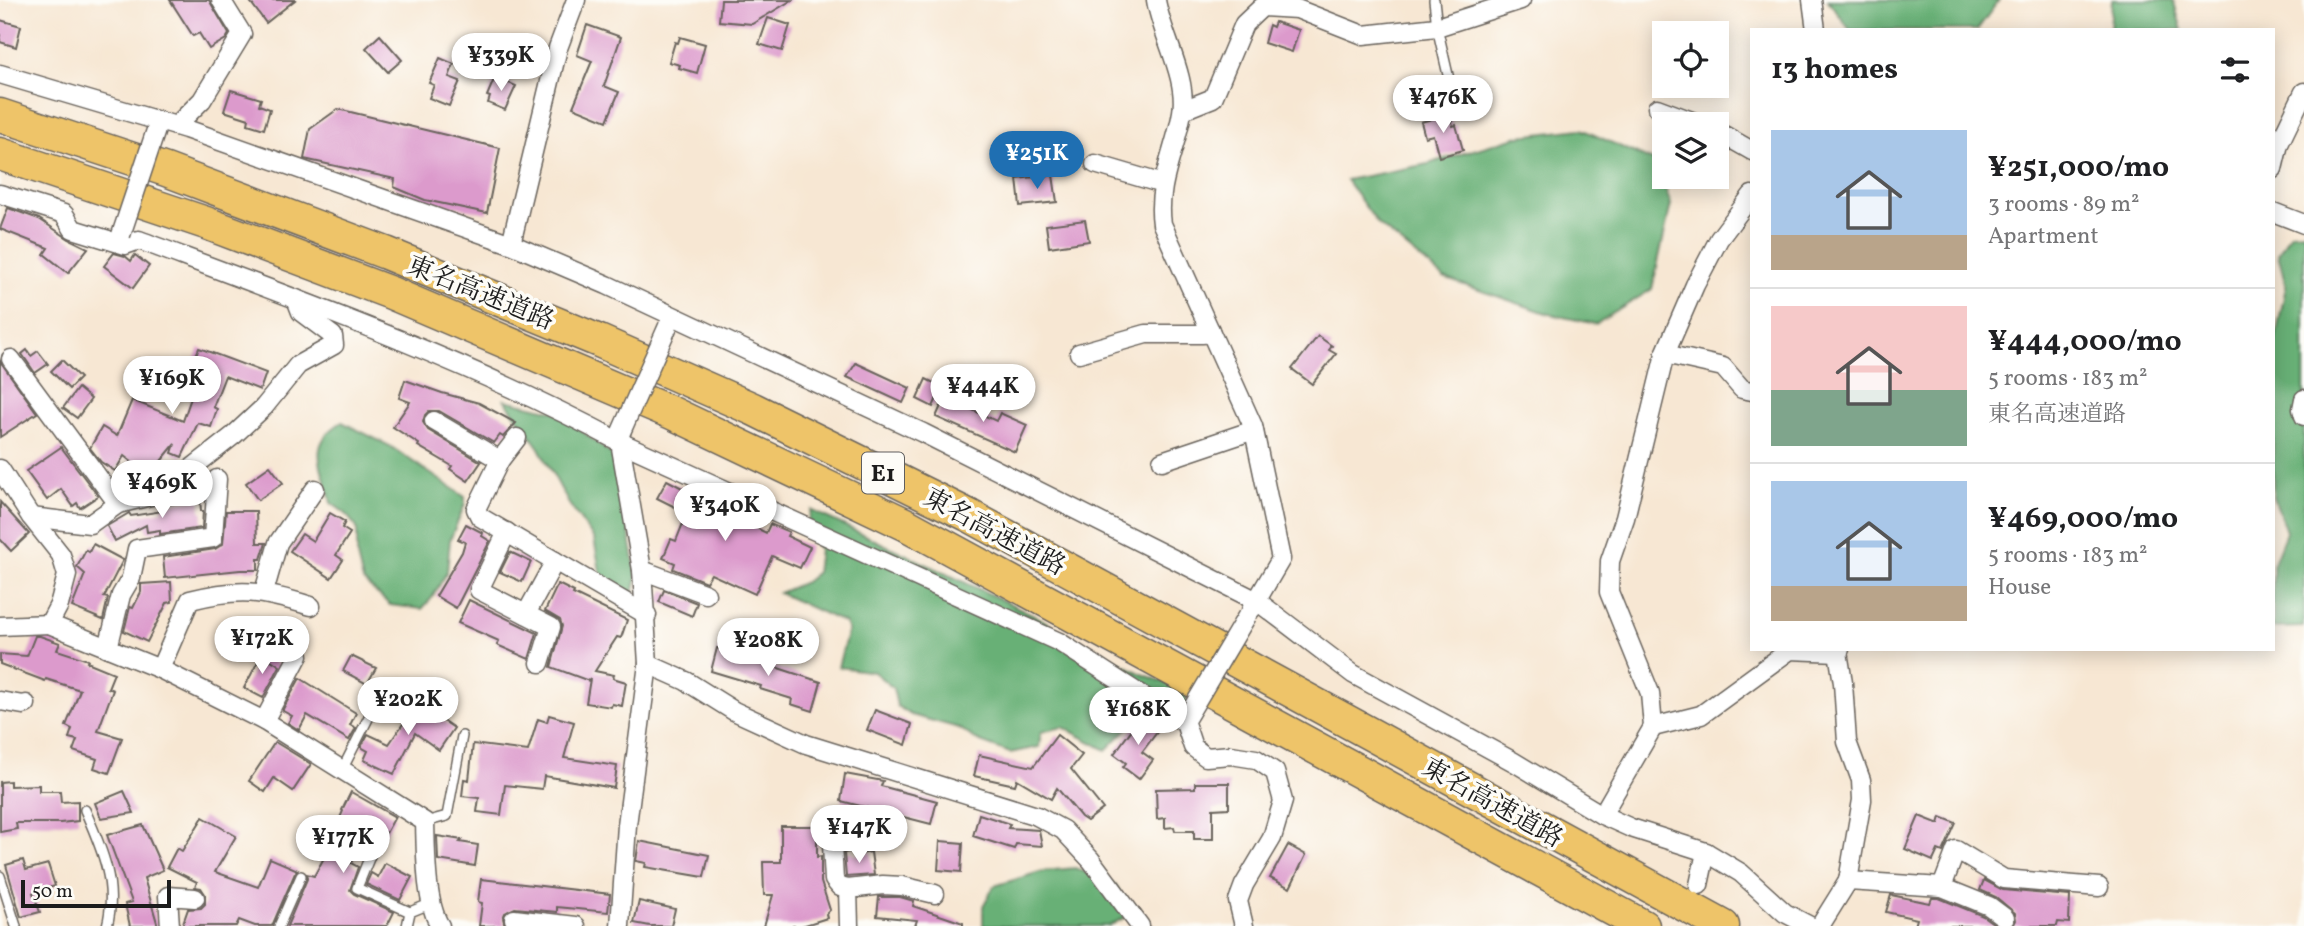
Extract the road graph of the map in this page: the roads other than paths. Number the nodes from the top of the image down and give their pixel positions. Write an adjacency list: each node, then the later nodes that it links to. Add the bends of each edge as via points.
1 (220, 0): 16 (street, via 242,34 202,100)
2 (576, 0): 29 (street, via 558,48)
3 (1156, 0): 13 (street, via 1181,86)
4 (1434, 0): 7 (lane)
5 (1521, 0): 7 (street)
6 (1812, 0): 8 (street)
7 (1437, 27): 11 (lane); 13 (street, via 1363,35 1297,9 1262,7 1244,24 1213,98)
8 (1816, 28)
9 (0, 74): 16 (street)
10 (2304, 92): 21 (street)
11 (1454, 101)
12 (1657, 108): 14 (street)
13 (1183, 110): 23 (street)
14 (1668, 112)
15 (0, 115): 107 (highway, 東名高速道路 / E1, via 166,170 386,253 753,409 970,516)
16 (176, 126): 29 (street)
17 (156, 130): 28 (street, bridge)
18 (1729, 138): 19 (street)
19 (1750, 150)
20 (0, 153): 106 (highway, 東名高速道路 / E1, via 206,223 391,293 672,412 905,524)
21 (2275, 161)
22 (1095, 164): 23 (street)
23 (1163, 184): 32 (street, via 1162,224)
24 (0, 194): 30 (street, via 64,214 73,229 125,245 139,240)
25 (1750, 198): 34 (street, via 1719,239)
26 (2275, 213): 27 (street)
27 (2304, 224)
28 (121, 235)
29 (511, 244): 31 (street, via 607,285)
30 (296, 299): 41 (street); 48 (street, via 302,312 333,336 334,345 298,365 234,435 159,494)
31 (671, 321): 41 (street, bridge); 56 (street, via 923,433)
32 (1210, 330): 33 (street, via 1203,334 1146,334); 40 (street)
33 (1079, 353)
34 (1665, 354): 36 (street, via 1723,368 1742,389); 73 (street, via 1610,561 1609,592 1650,693)
35 (11, 359): 48 (street)
36 (1750, 391)
37 (2304, 399): 38 (street)
38 (2304, 416)
39 (434, 421): 43 (street)
40 (1254, 430): 44 (street); 56 (street, via 1281,559)
41 (620, 437): 52 (street); 71 (street, via 1059,642)
42 (517, 438): 43 (street)
43 (500, 460): 50 (street, via 475,509 480,517)
44 (1162, 461)
45 (0, 469): 49 (street)
46 (217, 480): 61 (street, via 213,538 137,549)
47 (315, 489): 53 (street, via 278,543)
48 (118, 504): 49 (street, via 90,524)
49 (31, 517): 59 (street, via 61,555 67,575)
50 (507, 532): 51 (street); 57 (street, via 479,590)
51 (555, 561): 57 (street); 58 (street)
52 (642, 570): 54 (street); 58 (street)
53 (264, 592): 55 (street); 67 (street, via 222,592 190,600)
54 (706, 594)
55 (311, 606)
56 (1252, 608): 71 (street, bridge); 77 (street, via 1353,674)
57 (526, 614): 65 (street, via 551,626)
58 (647, 615): 66 (street)
59 (49, 624): 60 (street); 61 (street)
60 (0, 625)
61 (108, 648): 67 (street)
62 (1789, 651): 73 (street, via 1701,715)
63 (1839, 651): 84 (street, via 1847,742 1861,780 1862,800)
64 (299, 655): 72 (street)
65 (540, 663)
66 (648, 664): 102 (street, via 627,825); 104 (street, via 806,744 1037,816 1063,830)
67 (160, 669): 72 (street)
68 (378, 699): 75 (lane)
69 (0, 701): 70 (street)
70 (26, 704)
71 (1186, 720): 105 (street, via 1193,747 1206,757 1256,759 1275,772 1283,801 1272,838 1238,901)
72 (264, 721): 75 (street)
73 (1653, 727): 77 (street)
74 (462, 737): 78 (lane, via 447,816)
75 (342, 770): 78 (street)
76 (85, 810): 96 (lane, via 110,880)
77 (1602, 815): 81 (street)
78 (425, 822): 91 (street)
79 (831, 827): 88 (street, via 834,880)
80 (372, 852): 92 (lane, via 357,888)
81 (1706, 852): 85 (street); 108 (street, via 1741,873 1785,913)
82 (0, 876): 95 (lane)
83 (301, 876): 98 (lane)
84 (1848, 881): 86 (street); 109 (street)
85 (1699, 885)
86 (1942, 887): 87 (street, via 1956,850 2004,879); 93 (street, via 1989,906)
87 (2099, 887)
88 (848, 889): 89 (street, via 902,886); 103 (street)
89 (935, 894)
90 (195, 898): 97 (street, via 168,896)
91 (432, 903): 92 (lane); 100 (street)
92 (410, 912): 99 (lane)
93 (2005, 918)
94 (514, 919): 101 (street)
95 (16, 926)
96 (107, 926)
97 (170, 926)
98 (279, 926)
99 (407, 926)
100 (440, 926)
101 (576, 926)
102 (620, 926)
103 (849, 926)
104 (1140, 926)
105 (1244, 926)
106 (1643, 926)
107 (1723, 926)
108 (1810, 926)
109 (1820, 926)

